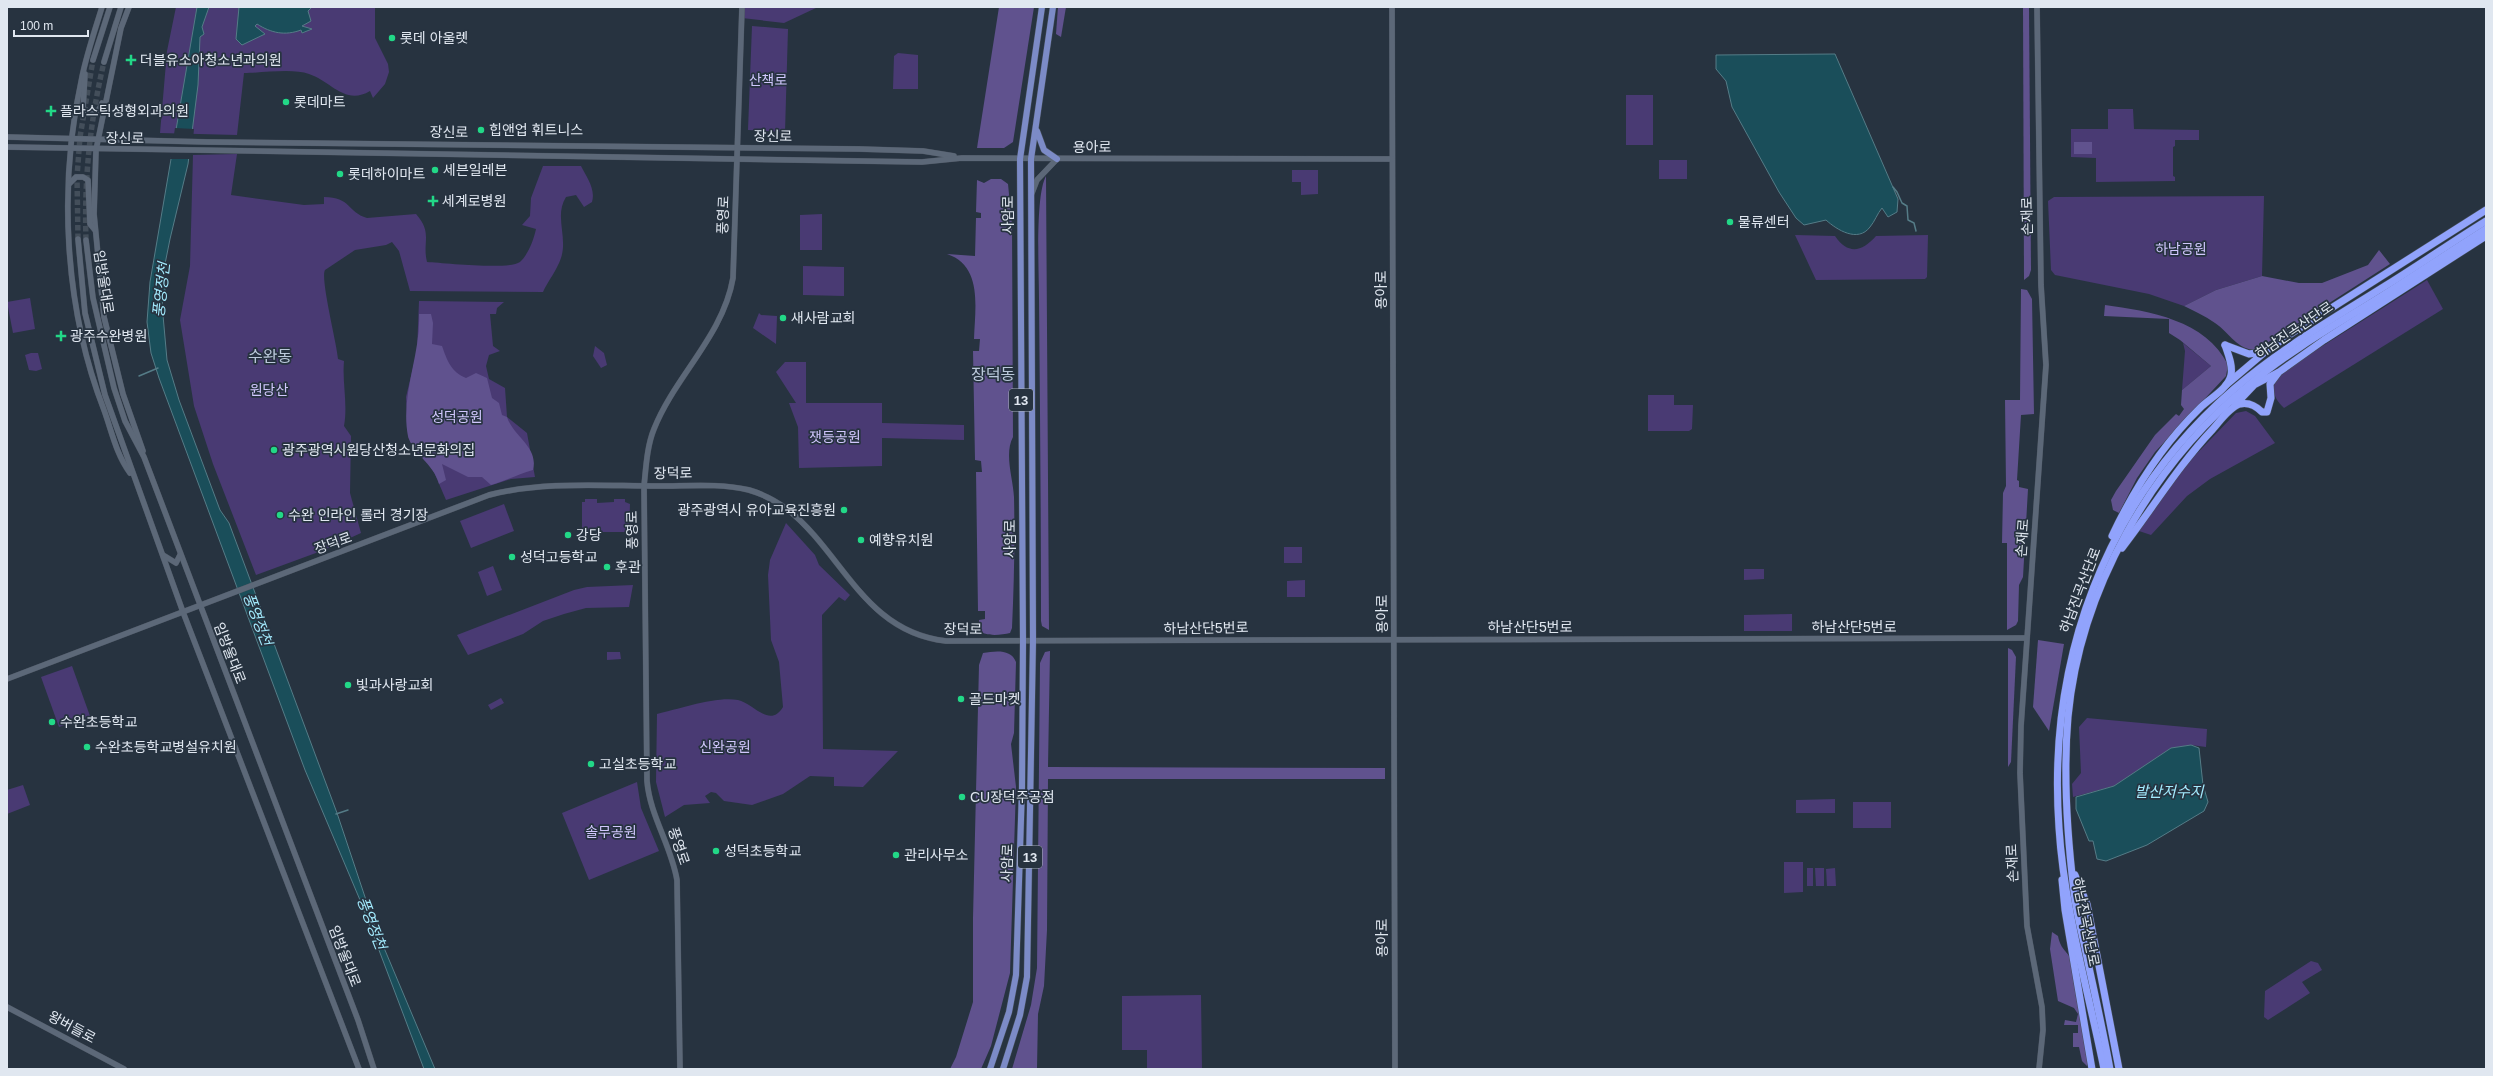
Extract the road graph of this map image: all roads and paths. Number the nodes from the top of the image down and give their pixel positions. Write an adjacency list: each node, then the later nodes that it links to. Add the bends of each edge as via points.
1 (102, 7): 12 (main road)
2 (110, 7): 10 (main road)
3 (121, 7): 11 (main road)
4 (129, 7): 13 (main road, via 121,28)
5 (742, 7): 19 (main road, 풍영로)
6 (1042, 7): 24 (main road, 사암로 / 13)
7 (1053, 7): 14 (main road, 사암로 / 13)
8 (1392, 7): 27 (main road, 용아로)
9 (2037, 7): 50 (main road, 손재로, via 2041,285 2046,365)
10 (93, 60)
11 (104, 62)
12 (85, 65): 13 (main road, via 82,106 88,113 94,114 99,111); 16 (main road)
13 (110, 80): 17 (main road)
14 (1036, 127): 25 (main road, 사암로 / 13); 26 (main road, via 1044,150)
15 (7, 137): 16 (main road, 장신로)
16 (72, 138): 17 (main road, 장신로); 20 (main road)
17 (98, 139): 19 (main road, 장신로); 21 (main road)
18 (7, 147): 20 (main road, 장신로)
19 (738, 148): 22 (main road, 장신로, via 923,151); 23 (main road, 풍영로)
20 (72, 149): 21 (main road, 장신로); 28 (main road)
21 (96, 150): 23 (main road, 장신로); 33 (main road)
22 (962, 158): 23 (main road, 장신로, via 922,162); 24 (main road, 장신로)
23 (737, 159): 44 (main road, 풍영로, via 730,292 714,328 657,421 650,441)
24 (1020, 159): 25 (main road, 장신로); 52 (main road, 사암로 / 13)
25 (1032, 159): 26 (main road, 용아로); 29 (main road, 사암로 / 13)
26 (1057, 159): 27 (main road, 용아로); 29 (main road, via 1037,180)
27 (1392, 159): 51 (main road, 용아로)
28 (69, 187): 33 (main road, via 76,177 83,176 88,180 90,224); 43 (main road, via 69,237 78,316 94,386 121,461)
29 (1031, 196): 53 (main road, 사암로 / 13)
30 (2486, 210): 38 (highway)
31 (2486, 221): 37 (highway, 하남진곡산단로)
32 (2486, 229): 37 (highway, 하남진곡산단로)
33 (95, 230): 42 (main road, via 99,283 112,357 123,394 142,441)
34 (2486, 236): 39 (highway, via 2324,340)
35 (78, 239): 43 (main road, 임방울대로, via 86,313 94,351 105,395)
36 (86, 240): 42 (main road, 임방울대로, via 93,298 114,388 125,422)
37 (2404, 278): 41 (highway, 하남진곡산단로, via 2324,324 2260,368)
38 (2266, 351): 40 (highway); 40 (highway, via 2249,354 2225,345 2231,367)
39 (2279, 372): 41 (highway, via 2254,385); 41 (highway, via 2270,384 2271,398 2267,412 2248,404)
40 (2226, 385): 47 (highway, via 2168,441 2142,481)
41 (2224, 407): 47 (highway, 하남진곡산단로, via 2195,426 2152,478); 55 (highway, 하남진곡산단로, via 2201,430 2158,482 2124,537 2100,588 2082,644 2068,715)
42 (144, 457): 46 (main road, 임방울대로)
43 (133, 477): 45 (main road, 임방울대로)
44 (644, 486): 48 (main road, 장덕로, via 536,487 489,495); 52 (main road, 장덕로, via 719,485 749,490 764,496 793,515 866,599 905,630 941,641); 64 (main road, 풍영로, via 647,782 652,809 672,856 677,880)
45 (161, 554): 46 (main road, via 176,563); 49 (main road, 임방울대로)
46 (180, 555): 48 (main road, 임방울대로)
47 (2104, 557): 55 (highway, 하남진곡산단로, via 2074,642 2065,679 2061,715)
48 (199, 606): 49 (main road); 63 (main road, 임방울대로, via 358,1020)
49 (183, 612): 54 (main road); 62 (main road, 임방울대로)
50 (2026, 638): 51 (main road, 하남산단5번로); 68 (main road, 손재로, via 2020,726 2020,773 2027,926 2042,1007 2043,1030)
51 (1394, 640): 53 (main road, 하남산단5번로); 67 (main road, 용아로)
52 (1023, 641): 53 (main road, 장덕로); 65 (main road, 사암로 / 13, via 1022,788 1016,975 1007,1020)
53 (1033, 641): 66 (main road, 사암로 / 13, via 1027,977 1020,1015)
54 (7, 678)
55 (2061, 782): 56 (highway, 하남진곡산단로); 57 (highway, 하남진곡산단로, via 2062,868)
56 (2072, 867): 57 (highway, 하남진곡산단로); 60 (highway, via 2087,904)
57 (2070, 908): 59 (highway, 하남진곡산단로); 69 (highway)
58 (7, 1007): 61 (main road, 왕버들로)
59 (2107, 1067)
60 (2119, 1068)
61 (124, 1069)
62 (359, 1069)
63 (374, 1069)
64 (680, 1069)
65 (990, 1069)
66 (1003, 1069)
67 (1395, 1069)
68 (2039, 1069)
69 (2094, 1069)

